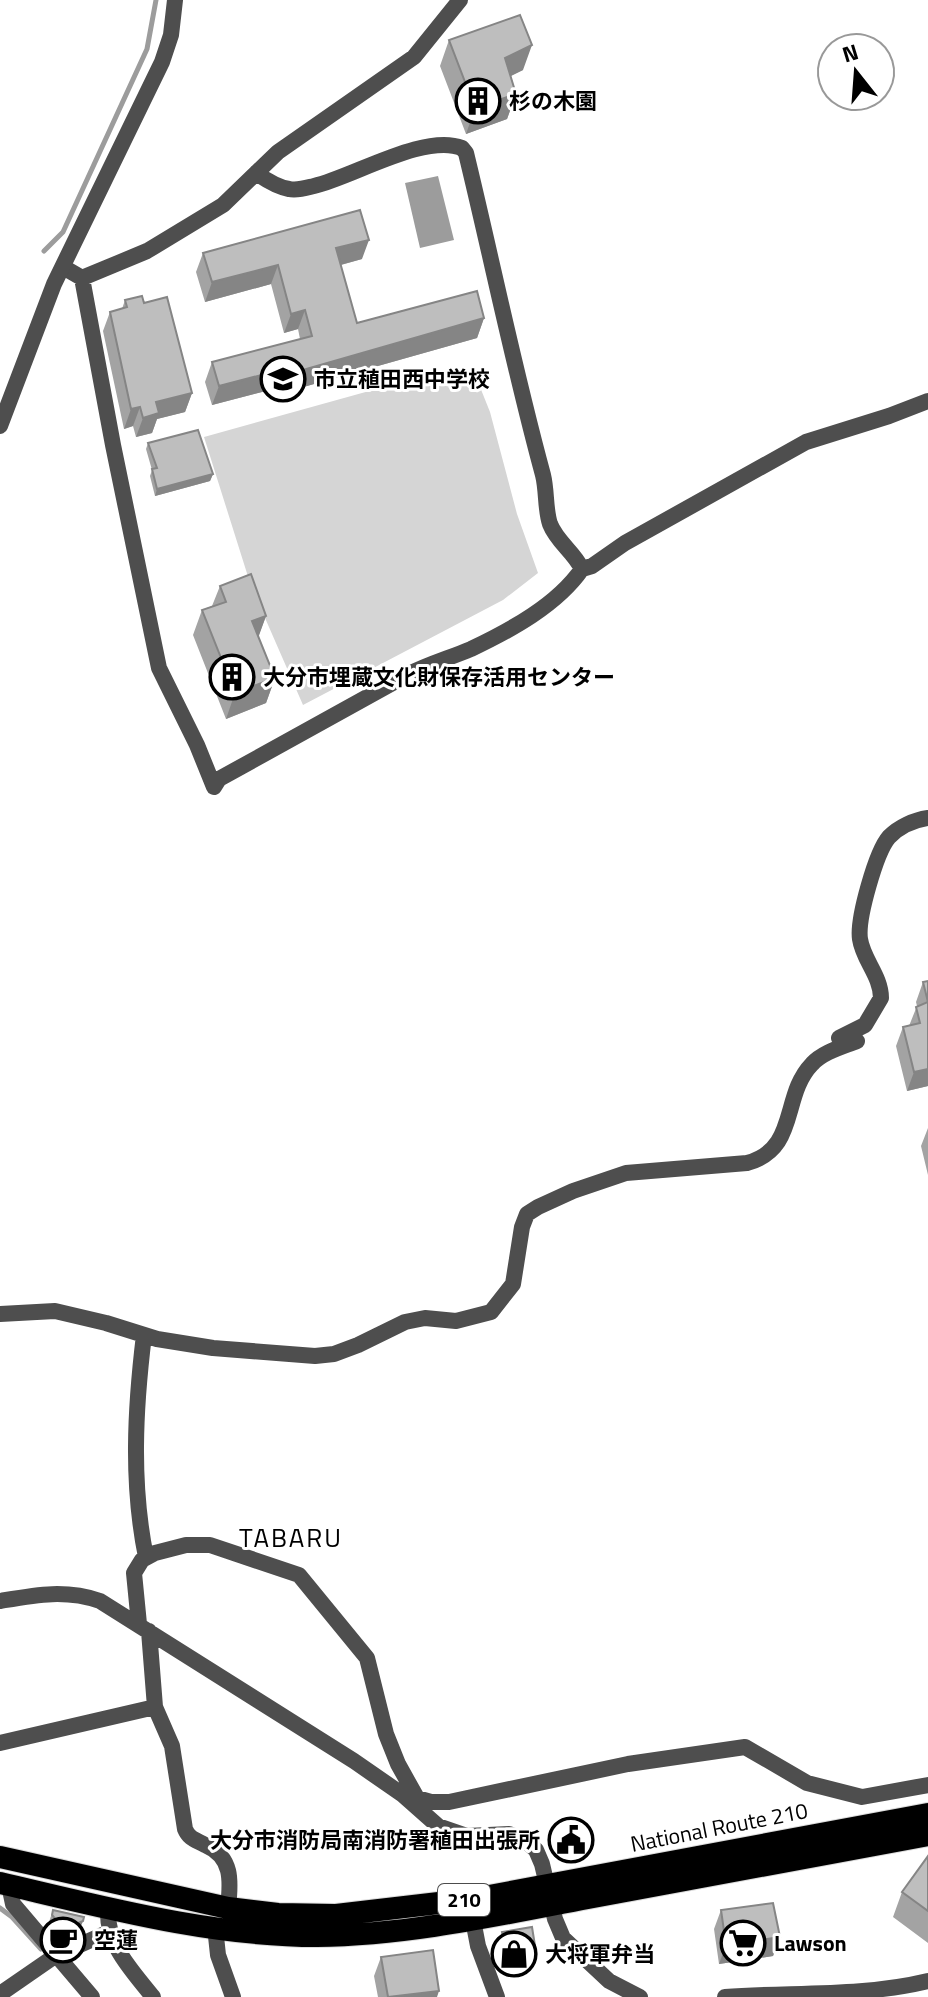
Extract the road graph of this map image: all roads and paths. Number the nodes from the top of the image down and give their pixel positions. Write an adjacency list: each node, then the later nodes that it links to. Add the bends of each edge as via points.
1 (175, 0): 4 (street, via 162,62)
2 (460, 0): 3 (street, via 414,57)
3 (256, 173): 5 (street, via 223,205 157,246); 8 (street, via 295,190 419,148 462,148 544,479 550,524)
4 (63, 267): 5 (street); 7 (street)
5 (82, 278): 8 (street, via 159,668 214,787 219,779 427,664 472,648 543,609)
6 (928, 401): 8 (street, via 806,442)
7 (0, 426)
8 (582, 569)
9 (928, 818): 11 (street, via 896,831 884,844 866,899 860,938 881,991 879,1004 865,1025 808,1053)
10 (857, 1041): 11 (street, via 818,1058)
11 (797, 1086): 13 (street, via 785,1129 762,1159 626,1173 532,1210 522,1227 511,1288 487,1314 456,1321 412,1320 326,1355 213,1348)
12 (0, 1314): 13 (street, via 55,1311)
13 (144, 1335): 14 (street, via 137,1399 137,1498)
14 (146, 1557): 16 (street, via 134,1573); 20 (street, via 175,1547 210,1545 303,1577 367,1658 386,1734)
15 (0, 1601): 16 (street, via 78,1595 100,1601)
16 (144, 1627): 17 (street); 20 (street)
17 (155, 1707): 18 (street); 27 (street, via 172,1746 187,1834 216,1850 229,1868)
18 (0, 1743)
19 (928, 1785): 20 (street, via 862,1797 807,1783 745,1747 628,1764 449,1802)
20 (416, 1802): 25 (street, via 438,1826 461,1835 509,1834 525,1840 539,1855)
21 (928, 1814): 25 (highway, National Route 210 / 210)
22 (928, 1835): 25 (highway, National Route 210 / 210)
23 (0, 1857): 27 (highway, National Route 210 / 210)
24 (4, 1884): 26 (highway, National Route 210 / 210); 31 (street, via 13,1904)
25 (550, 1895): 27 (highway, National Route 210 / 210, via 372,1913 278,1914); 28 (highway, National Route 210 / 210); 34 (street, via 567,1943 603,1976)
26 (108, 1908): 29 (highway, National Route 210 / 210); 30 (street)
27 (228, 1908)
28 (473, 1920): 29 (highway, National Route 210 / 210, via 348,1935); 39 (street)
29 (215, 1927): 38 (street, via 218,1955)
30 (109, 1932): 31 (street); 37 (street)
31 (55, 1956): 33 (street); 36 (street)
32 (928, 1981): 35 (street)
33 (0, 1994)
34 (634, 1994): 40 (street)
35 (846, 1994): 41 (street)
36 (92, 1997)
37 (153, 1997)
38 (233, 1997)
39 (497, 1997)
40 (608, 1997)
41 (725, 1997)

